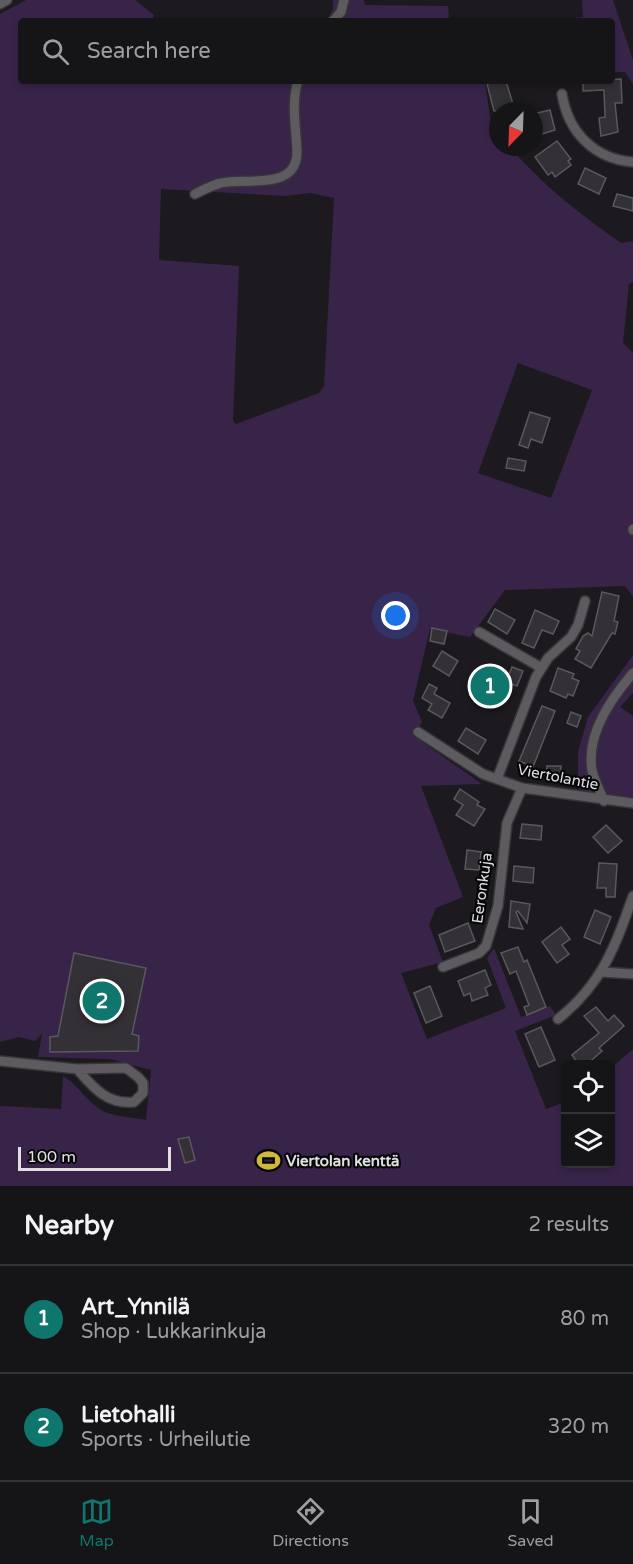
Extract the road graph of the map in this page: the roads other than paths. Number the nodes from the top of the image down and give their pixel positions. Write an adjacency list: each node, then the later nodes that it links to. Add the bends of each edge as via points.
1 (7, 0): 3 (street)
2 (344, 0): 4 (street)
3 (0, 4)
4 (336, 18)
5 (298, 84): 8 (street, via 297,154 288,171 266,182 221,182)
6 (562, 94): 7 (street, via 564,110 580,137 609,158)
7 (633, 162)
8 (195, 194)
9 (585, 601): 11 (street, via 571,637)
10 (479, 632): 11 (street)
11 (540, 667): 14 (street)
12 (633, 673): 16 (street, via 606,711 592,744 592,770)
13 (418, 732): 14 (street, Viertolantie, via 462,763)
14 (497, 779): 15 (street, Viertolantie)
15 (522, 788): 16 (street, Viertolantie); 19 (street, Eeronkuja, via 507,823 498,906 486,946 479,953)
16 (604, 801): 17 (street, Viertolantie)
17 (633, 803)
18 (633, 896): 20 (street)
19 (443, 967)
20 (601, 972): 21 (street); 22 (street, via 580,1001)
21 (633, 974)
22 (558, 1019)
23 (0, 1061): 24 (street)
24 (77, 1069): 24 (street, via 99,1093 119,1102 134,1102 143,1093 138,1077 126,1068)

